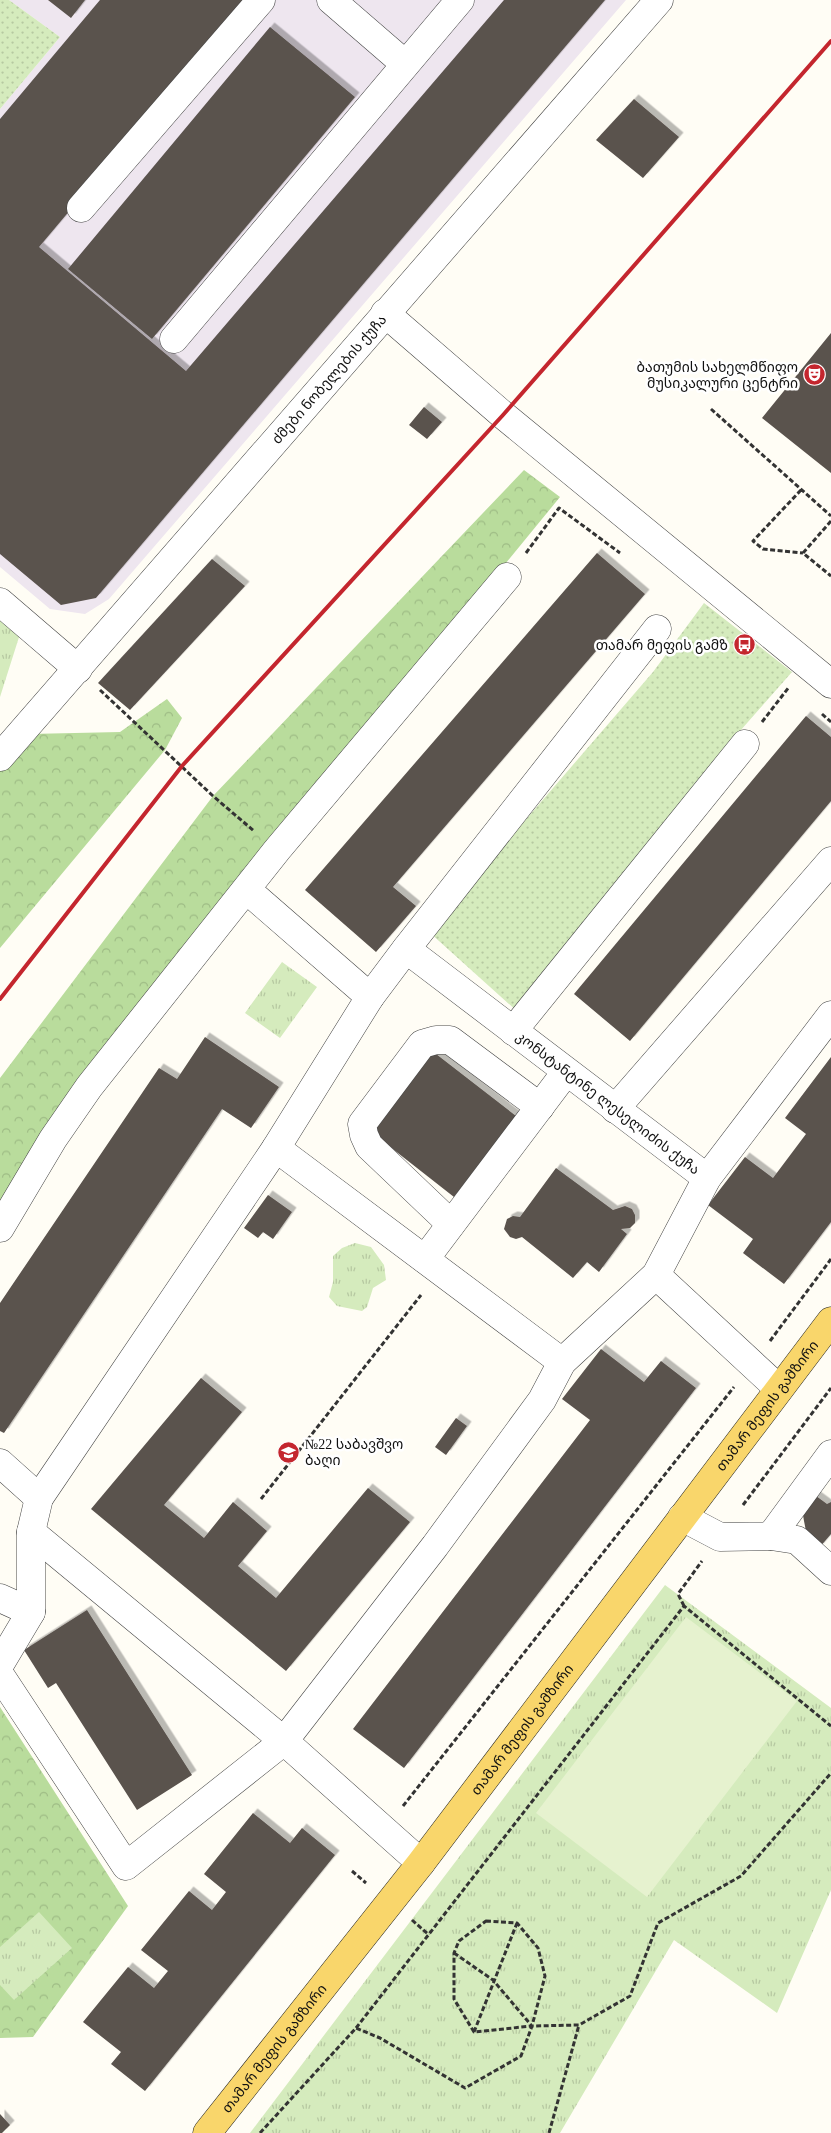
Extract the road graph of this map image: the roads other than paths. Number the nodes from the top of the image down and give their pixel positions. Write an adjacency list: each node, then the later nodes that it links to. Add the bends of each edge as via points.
1 (261, 0): 6 (street)
2 (331, 0): 5 (street)
3 (460, 0): 5 (street)
4 (659, 0): 7 (street, ძმები ნობელების ქუჩა)
5 (405, 64): 8 (street)
6 (81, 208)
7 (385, 313): 12 (street, ძმები ნობელების ქუჩა); 13 (street, via 503,415)
8 (174, 339)
9 (507, 577): 17 (street)
10 (0, 602): 12 (street)
11 (657, 630): 18 (street)
12 (78, 669): 15 (street, ძმები ნობელების ქუჩა)
13 (831, 684)
14 (745, 744): 21 (street)
15 (0, 758)
16 (831, 861): 24 (street)
17 (247, 890): 19 (street); 28 (street, via 89,1087)
18 (406, 949): 19 (street); 21 (street, კონსტანტინე ლესელიძის ქუჩა)
19 (370, 998): 25 (street)
20 (831, 1014): 26 (street)
21 (513, 1031): 22 (street, კონსტანტინე ლესელიძის ქუჩა)
22 (566, 1072): 23 (street); 24 (street, კონსტანტინე ლესელიძის ქუჩა)
23 (540, 1106): 27 (street); 27 (street, via 450,1040 422,1044 362,1124 370,1146)
24 (615, 1109): 26 (street, კონსტანტინე ლესელიძის ქუჩა)
25 (276, 1148): 29 (street); 36 (street)
26 (708, 1178): 30 (street, კონსტანტინე ლესელიძის ქუჩა)
27 (451, 1224): 29 (street)
28 (0, 1228)
29 (432, 1265): 32 (street)
30 (656, 1275): 32 (street, კონსტანტინე ლესელიძის ქუჩა); 33 (street)
31 (831, 1321): 33 (main road, თამარ მეფის გამზირი)
32 (562, 1362): 45 (street, კონსტანტინე ლესელიძის ქუჩა, via 542,1400 435,1546)
33 (779, 1389): 37 (main road, თამარ მეფის გამზირი)
34 (831, 1454): 39 (street)
35 (0, 1463): 36 (street)
36 (39, 1498): 38 (street)
37 (682, 1517): 39 (street, via 720,1537); 46 (main road, თამარ მეფის გამზირი)
38 (31, 1532): 42 (street); 45 (street)
39 (771, 1536): 40 (street, via 797,1540)
40 (831, 1570)
41 (0, 1598): 42 (street)
42 (31, 1612): 43 (street)
43 (0, 1664)
44 (0, 1675): 45 (street, კონსტანტინე ლესელიძის ქუჩა, via 126,1866)
45 (284, 1741): 46 (street)
46 (421, 1863): 47 (main road, თამარ მეფის გამზირი)
47 (206, 2133)

